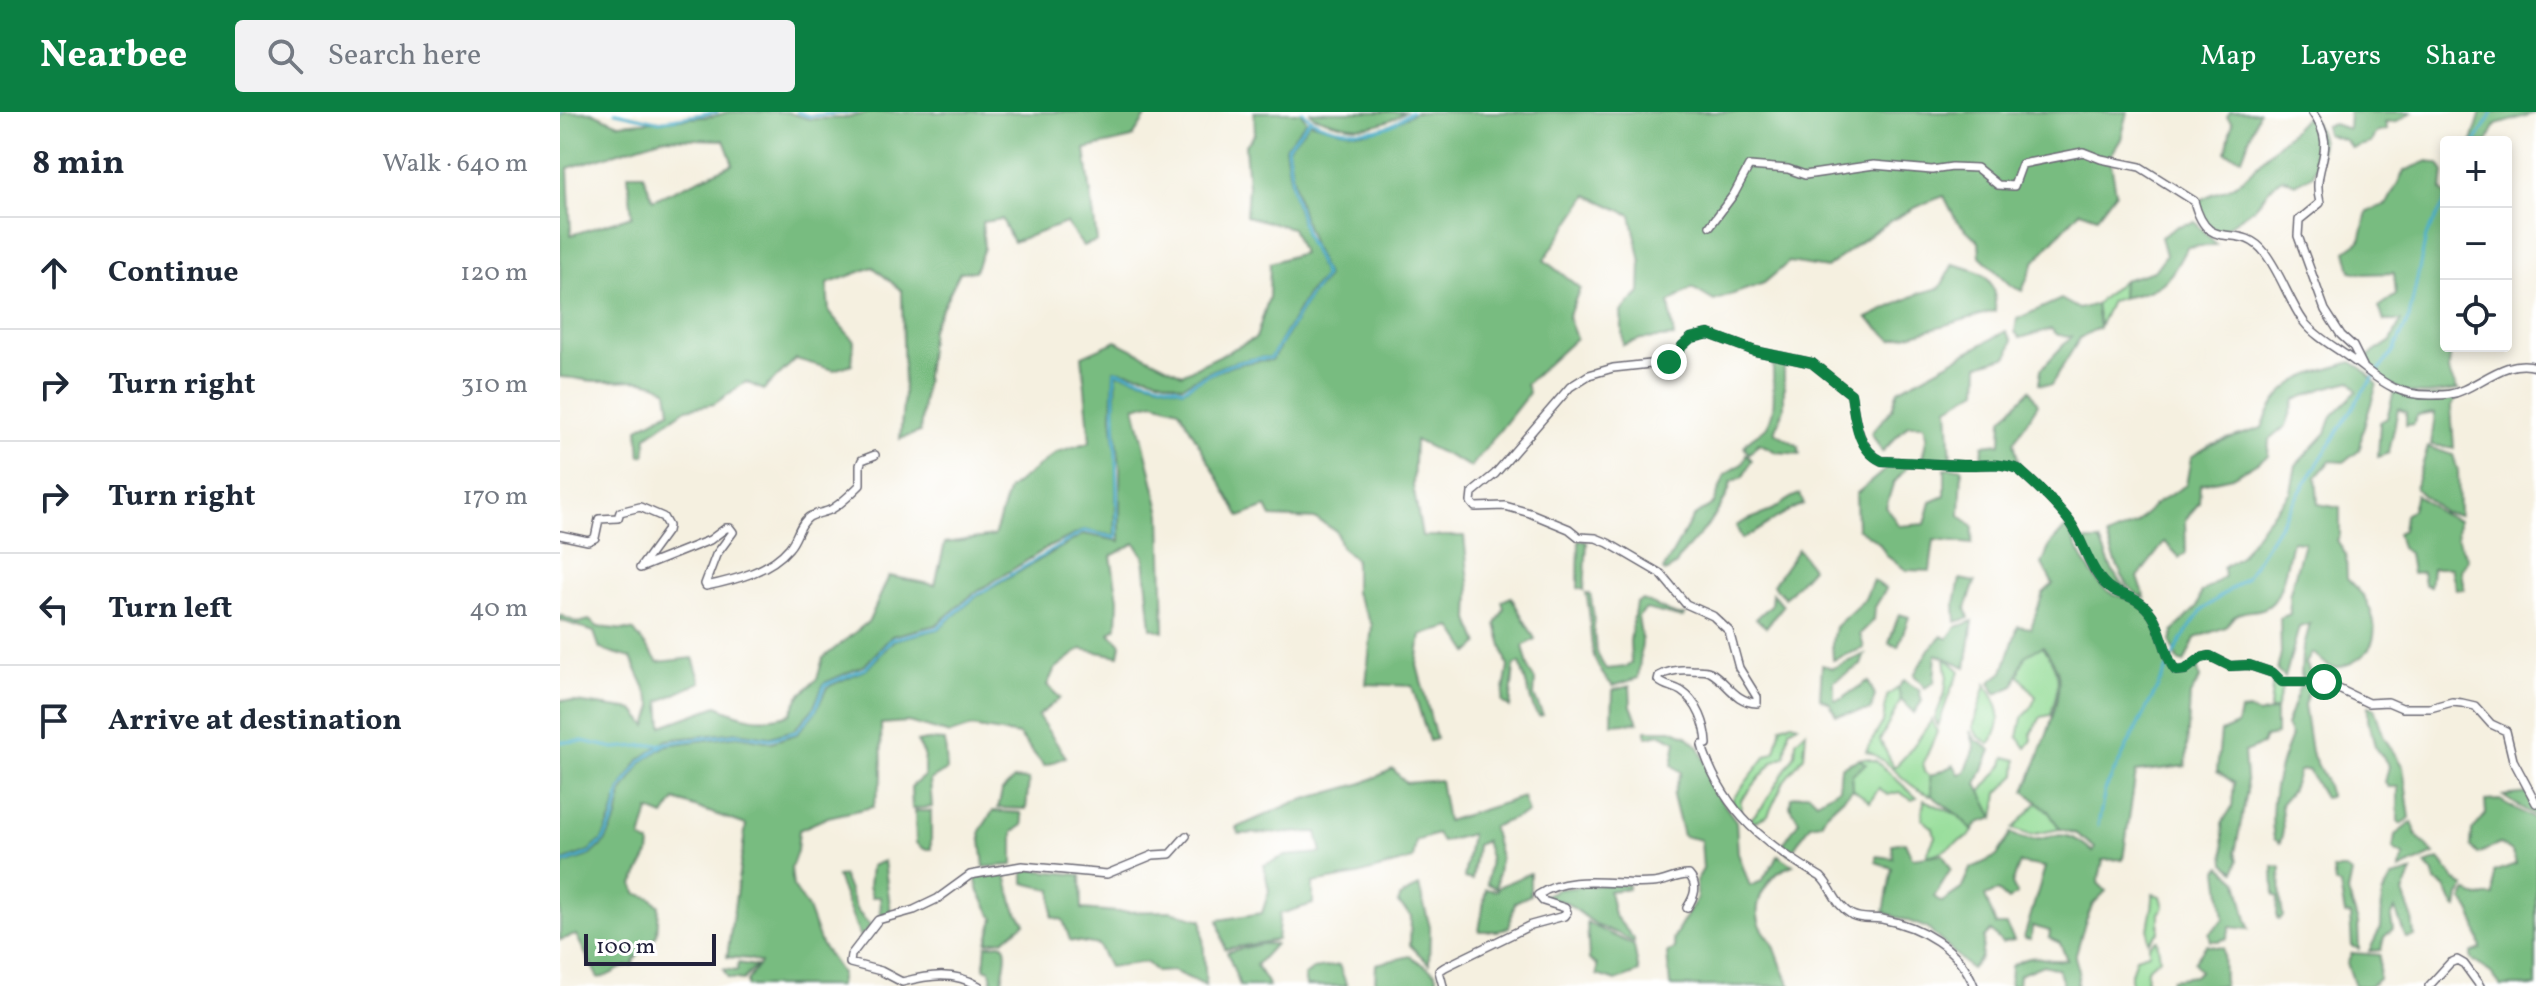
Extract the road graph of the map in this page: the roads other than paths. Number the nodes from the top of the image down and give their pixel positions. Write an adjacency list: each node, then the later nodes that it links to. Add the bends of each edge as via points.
1 (2312, 112): 3 (street, via 2327,142 2318,178 2320,203 2299,220 2298,236 2325,310)
2 (1710, 226): 3 (street, via 1749,166 1805,175 1874,165 1977,168 1998,185 2014,186 2022,164 2083,152 2151,172 2194,201 2206,229 2258,244 2304,321)
3 (2363, 367): 4 (street, via 2414,396 2449,395 2510,367)
4 (2536, 367)
5 (875, 455): 6 (street, via 862,460 860,485 831,510 805,520 782,555 753,573 715,584 705,584 716,555 732,536 730,528 640,568 667,531 663,517 634,507 618,518 599,519 595,538 588,541)
6 (560, 535)
7 (2536, 803): 12 (street, via 2513,760 2506,731 2475,706 2452,702 2402,708 2368,703 2324,682 2282,682 2273,673 2249,665 2230,666 2210,656 2176,671 2151,612 2139,599 2103,582 2071,523 2018,469 1873,457 1860,438 1851,394 1812,363 1698,335 1669,362 1613,368 1570,387 1495,474 1478,486 1471,502 1475,507 1518,509 1579,537 1608,543 1661,574 1686,604 1720,621 1732,637 1739,668 1757,703 1729,691 1705,670 1679,669 1658,680 1694,704 1707,736 1704,752 1728,802 1757,835 1821,877 1849,913 1912,927 1932,937 1962,965)
8 (1186, 836): 10 (street, via 1170,854 1153,855 1107,874 1022,866 970,875 926,905 878,920 851,955 850,963 902,982 946,975)
9 (1687, 908): 11 (street, via 1695,895 1689,875 1658,883 1573,884 1542,892 1538,895 1543,901 1565,908 1564,916 1531,925 1445,967 1439,971)
10 (979, 986)
11 (1443, 986)
12 (1974, 986)
13 (2429, 986): 14 (street, via 2457,960)
14 (2480, 986)

